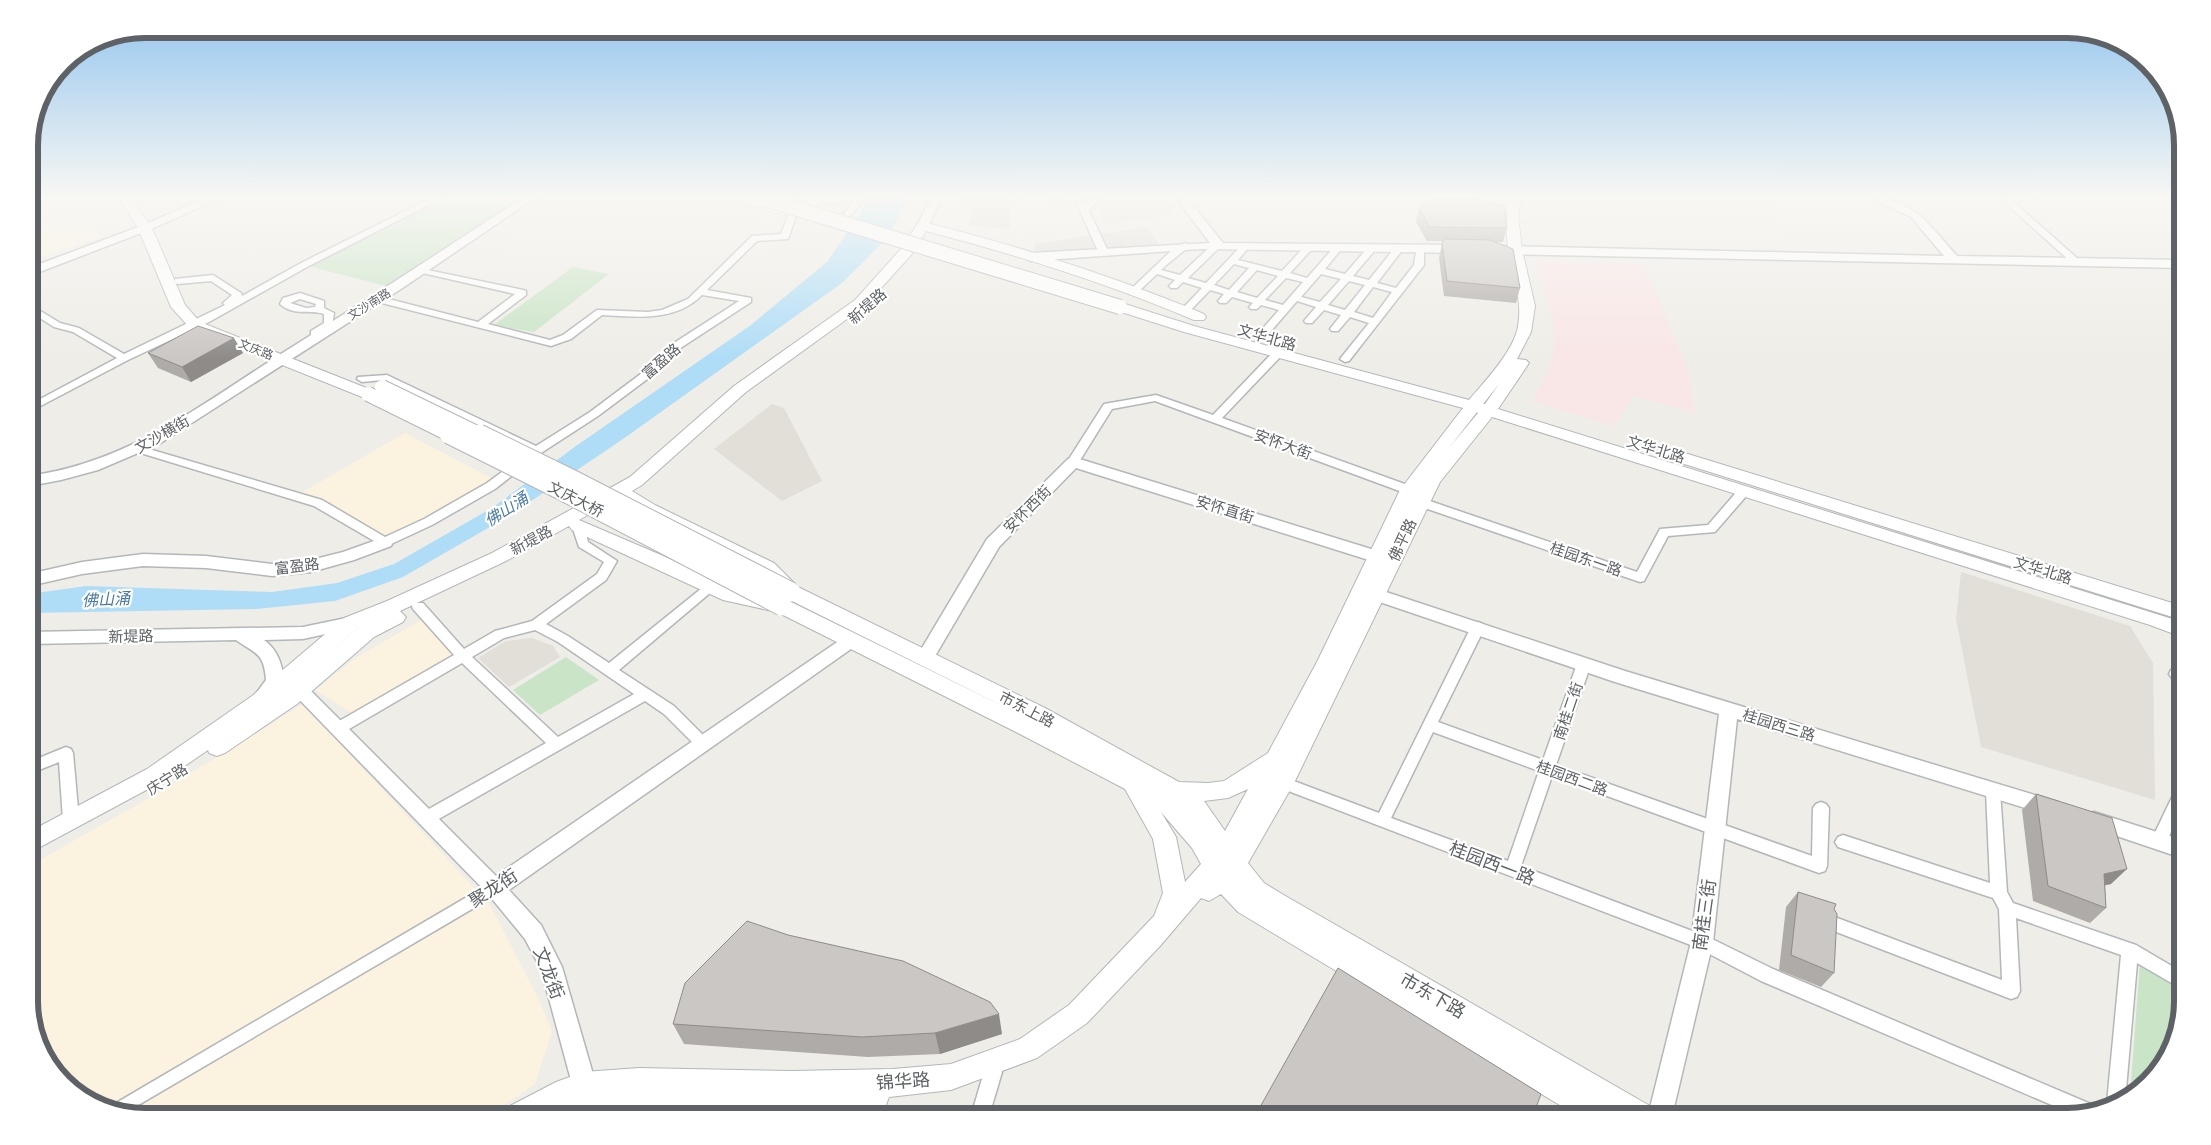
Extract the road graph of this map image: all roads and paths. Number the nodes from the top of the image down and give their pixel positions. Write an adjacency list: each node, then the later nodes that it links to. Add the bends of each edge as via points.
1 (76, 251): 32 (street)
2 (82, 251): 34 (street)
3 (157, 251): 61 (main road, 文庆路, via 178,307)
4 (161, 251): 40 (main road, 文庆路)
5 (331, 251): 61 (street)
6 (449, 251): 35 (street, 文沙南路)
7 (741, 251): 46 (street)
8 (911, 251): 80 (main road, 新堤路, via 860,303 740,389)
9 (921, 251): 62 (main road, via 1126,316)
10 (957, 251): 48 (main road, bridge)
11 (976, 251): 48 (main road)
12 (1013, 251): 27 (main road)
13 (1111, 251): 26 (street)
14 (1176, 251): 37 (street)
15 (1212, 251): 42 (street)
16 (1241, 251): 29 (street)
17 (1305, 251): 38 (street)
18 (1335, 251): 36 (street)
19 (1369, 251): 39 (street)
20 (1397, 251): 43 (street)
21 (1420, 251): 45 (street, via 1419,265)
22 (1521, 251): 72 (main road, 佛平路, via 1528,306 1524,332)
23 (1544, 251): 28 (street)
24 (1946, 251): 28 (street)
25 (2064, 251): 30 (street)
26 (1103, 252): 27 (street)
27 (1032, 258): 48 (main road)
28 (1953, 259): 30 (street)
29 (1232, 261): 33 (street); 44 (street)
30 (2075, 261): 31 (street)
31 (2173, 264)
32 (38, 265)
33 (1255, 267): 38 (street); 47 (street)
34 (38, 268)
35 (421, 270): 50 (street, 文沙南路); 63 (street, via 523,293)
36 (1318, 270): 39 (street); 41 (street)
37 (1155, 271): 42 (street); 48 (street)
38 (1284, 274): 41 (street); 52 (street)
39 (1346, 278): 43 (street); 53 (street)
40 (178, 281): 61 (main road, 文庆路); 61 (street, via 213,278 238,295)
41 (1309, 281): 49 (street)
42 (1178, 282): 44 (street)
43 (1371, 284): 45 (street); 58 (street)
44 (1208, 286): 47 (street); 56 (street)
45 (1398, 291): 60 (street)
46 (700, 292): 63 (street, via 691,301 664,312 648,315 600,312 568,337 551,343); 76 (street, 富盈路, via 748,300 678,345 662,363)
47 (1230, 293): 51 (street); 52 (street)
48 (1127, 298): 56 (main road); 62 (main road)
49 (1294, 298): 53 (street); 55 (street)
50 (377, 299): 63 (street); 67 (street, 文沙南路)
51 (1223, 300)
52 (1256, 304): 55 (street)
53 (1322, 306): 58 (street); 59 (street)
54 (320, 309): 67 (street, via 329,313 329,324)
55 (1285, 309): 65 (street)
56 (1184, 311): 62 (main road)
57 (38, 313): 68 (street)
58 (1348, 313): 60 (street); 64 (street)
59 (1309, 321)
60 (1374, 321): 69 (street)
61 (201, 323): 67 (main road, 文庆路); 68 (street)
62 (1194, 323): 65 (main road, 文华北路); 66 (main road)
63 (480, 325)
64 (1335, 329)
65 (1262, 336): 69 (main road, 文华北路)
66 (1280, 352): 72 (main road); 74 (street)
67 (287, 356): 70 (main road, 文庆路); 75 (street, 文沙横街)
68 (124, 358): 73 (street)
69 (1345, 359): 72 (main road, 文华北路)
70 (371, 387): 76 (street, via 383,377); 88 (main road, 文庆大桥, bridge, via 561,490)
71 (1156, 398): 74 (street, 安怀大街); 77 (street, 安怀西街, via 1108,406)
72 (1484, 403): 79 (main road); 81 (main road, 佛平路, via 1432,480); 90 (main road, 文华北路)
73 (38, 404)
74 (1215, 419): 81 (street, 安怀大街)
75 (138, 449): 78 (street, 文沙横街, via 89,468); 83 (street, via 318,503)
76 (538, 451): 83 (street, 富盈路, via 491,486 428,522)
77 (1073, 462): 84 (street, 安怀直街); 99 (street, 安怀西街, via 993,543)
78 (38, 479)
79 (1744, 491): 81 (street, 桂园东一路, via 1712,529 1664,532 1640,578); 94 (main road)
80 (624, 494): 82 (main road, 新堤路); 88 (main road, via 767,568)
81 (1414, 496): 84 (main road, 佛平路); 87 (main road, 佛平路)
82 (573, 523): 86 (main road); 89 (main road, 新堤路); 91 (street, via 582,544 610,561 602,577); 92 (main road, 新堤路)
83 (384, 542): 85 (street, 富盈路, via 312,566 272,570 206,562 143,560)
84 (1378, 557): 110 (main road, 佛平路)
85 (38, 578)
86 (711, 587): 88 (main road, via 730,595); 101 (street)
87 (1377, 595): 93 (street, 桂园西三路); 113 (main road, 佛平路)
88 (787, 599): 97 (main road, 市东上路); 99 (main road, 市东上路)
89 (418, 606): 92 (main road, 新堤路); 98 (street)
90 (2174, 610)
91 (536, 625): 98 (street, via 500,634); 101 (street)
92 (359, 627): 95 (street, 新堤路, via 303,634); 102 (main road)
93 (1478, 627): 100 (street, 桂园西三路); 106 (street)
94 (2174, 627)
95 (237, 635): 96 (street, 新堤路); 104 (street, via 262,645 274,663 275,681)
96 (38, 638)
97 (852, 640): 109 (street, 聚龙街); 114 (main road, 市东上路)
98 (463, 656): 107 (street); 108 (street)
99 (925, 658): 115 (main road, 市东上路, via 1038,714)
100 (1584, 664): 105 (street, 桂园西三路); 112 (street, 南桂二街)
101 (610, 670): 103 (street)
102 (293, 685): 104 (main road, 庆宁路); 107 (street, 文龙街); 127 (main road, 庆宁路, via 156,787)
103 (644, 694): 108 (street); 109 (street, via 669,710)
104 (259, 702): 120 (main road, 庆宁路, via 155,775)
105 (1729, 710): 116 (street, 桂园西三路); 122 (street, 南桂三街)
106 (1429, 726): 112 (street, 桂园西二路); 121 (street)
107 (339, 728): 119 (street, 文龙街)
108 (556, 744): 119 (street)
109 (703, 744): 130 (street, 聚龙街)
110 (1277, 756): 115 (main road, via 1224,792); 128 (main road, 佛平路)
111 (38, 764): 120 (street, via 66,753)
112 (1548, 769): 122 (street, 桂园西二路); 129 (street, 南桂二街)
113 (1283, 783): 121 (street, 桂园西一路); 128 (main road, 佛平路)
114 (1134, 785): 128 (main road, 市东上路, via 1170,806); 134 (main road, via 1164,837 1170,864 1175,893)
115 (1176, 791): 128 (main road, 市东上路, via 1198,810)
116 (1993, 791): 124 (street, 桂园西三路); 131 (street)
117 (1821, 808): 122 (street, 桂园西二路, via 1819,866)
118 (2174, 809): 124 (street)
119 (426, 819): 130 (street, 文龙街)
120 (71, 820): 123 (main road, 庆宁路)
121 (1382, 821): 129 (street, 桂园西一路)
122 (1715, 830): 135 (street, 南桂三街)
123 (38, 838)
124 (2159, 841): 126 (street, 桂园西三路)
125 (1843, 842): 131 (street)
126 (2174, 846)
127 (38, 853)
128 (1224, 866): 134 (main road, 锦华路); 138 (main road, 锦华路, via 1088,1021 1041,1053); 146 (main road, 市东下路, via 1247,904 1262,914); 147 (main road, 市东下路, via 1273,902)
129 (1512, 871): 135 (street, 桂园西一路)
130 (495, 888): 140 (street, 文龙街, via 533,932 551,967); 141 (street, 聚龙街)
131 (1999, 893): 132 (street)
132 (2007, 908): 133 (street, via 2011,991); 136 (street)
133 (1832, 923)
134 (1163, 924): 140 (main road, 锦华路, via 1078,1014 1028,1049 951,1077 893,1083 792,1085 639,1081)
135 (1702, 942): 142 (street, 桂园西一路, via 1767,974); 148 (street, 南桂三街)
136 (2130, 950): 137 (street); 139 (street)
137 (2174, 976)
138 (993, 1072): 140 (main road, 锦华路, via 948,1090 813,1100); 145 (street)
139 (2117, 1095)
140 (587, 1096): 143 (main road, 锦华路, via 566,1092); 144 (main road, 锦华路)
141 (124, 1106)
142 (2078, 1107)
143 (535, 1108)
144 (571, 1108)
145 (982, 1108)
146 (1589, 1108)
147 (1626, 1108)
148 (1662, 1108)

